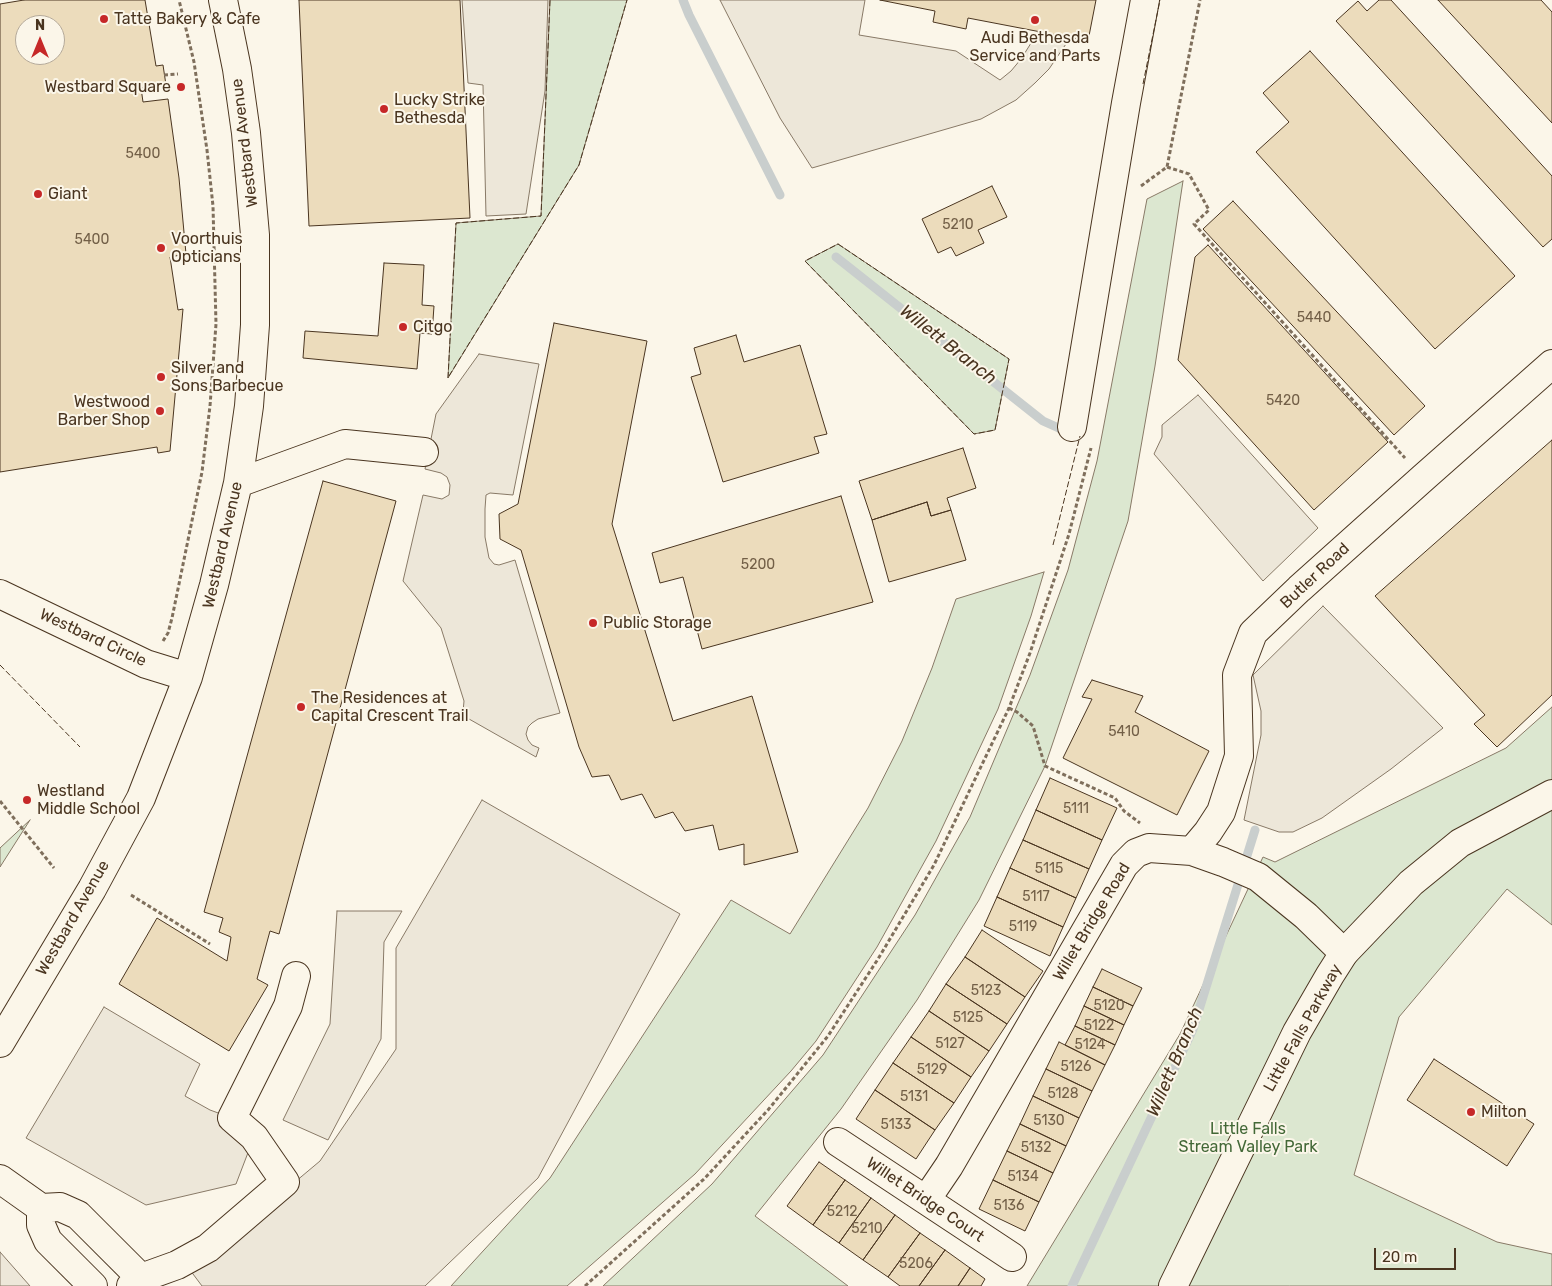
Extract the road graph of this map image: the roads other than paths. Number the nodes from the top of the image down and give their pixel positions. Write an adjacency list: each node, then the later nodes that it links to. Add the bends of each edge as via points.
1 (223, 0): 6 (street, Westbard Avenue, via 246,133 255,236 255,325 249,406)
2 (1145, 0): 4 (street)
3 (1552, 364): 10 (street, Butler Road, via 1253,633 1236,675 1239,756 1221,812)
4 (1072, 427)
5 (424, 452): 6 (street, via 345,444)
6 (238, 483): 8 (street, Westbard Avenue)
7 (0, 594): 8 (street, Westbard Circle, via 146,664)
8 (188, 677): 13 (street, Westbard Avenue, via 141,798 92,889)
9 (1552, 794): 11 (street, Little Falls Parkway, via 1460,843 1411,883)
10 (1192, 851): 11 (street, Willet Bridge Road, via 1258,877); 16 (street, Willet Bridge Road, via 1150,848 1136,852 1124,865 949,1166)
11 (1344, 952): 21 (street, Little Falls Parkway, via 1297,1032)
12 (296, 976): 19 (street, via 288,1006 232,1118 254,1137 285,1182 208,1248)
13 (0, 1043)
14 (838, 1142): 16 (street, Willet Bridge Court)
15 (0, 1179): 17 (street)
16 (926, 1200): 18 (street, Willet Bridge Court)
17 (41, 1208): 19 (street, via 60,1207 78,1215); 20 (street, via 41,1225 48,1242)
18 (1012, 1257)
19 (136, 1282)
20 (93, 1286)
21 (1173, 1286)

